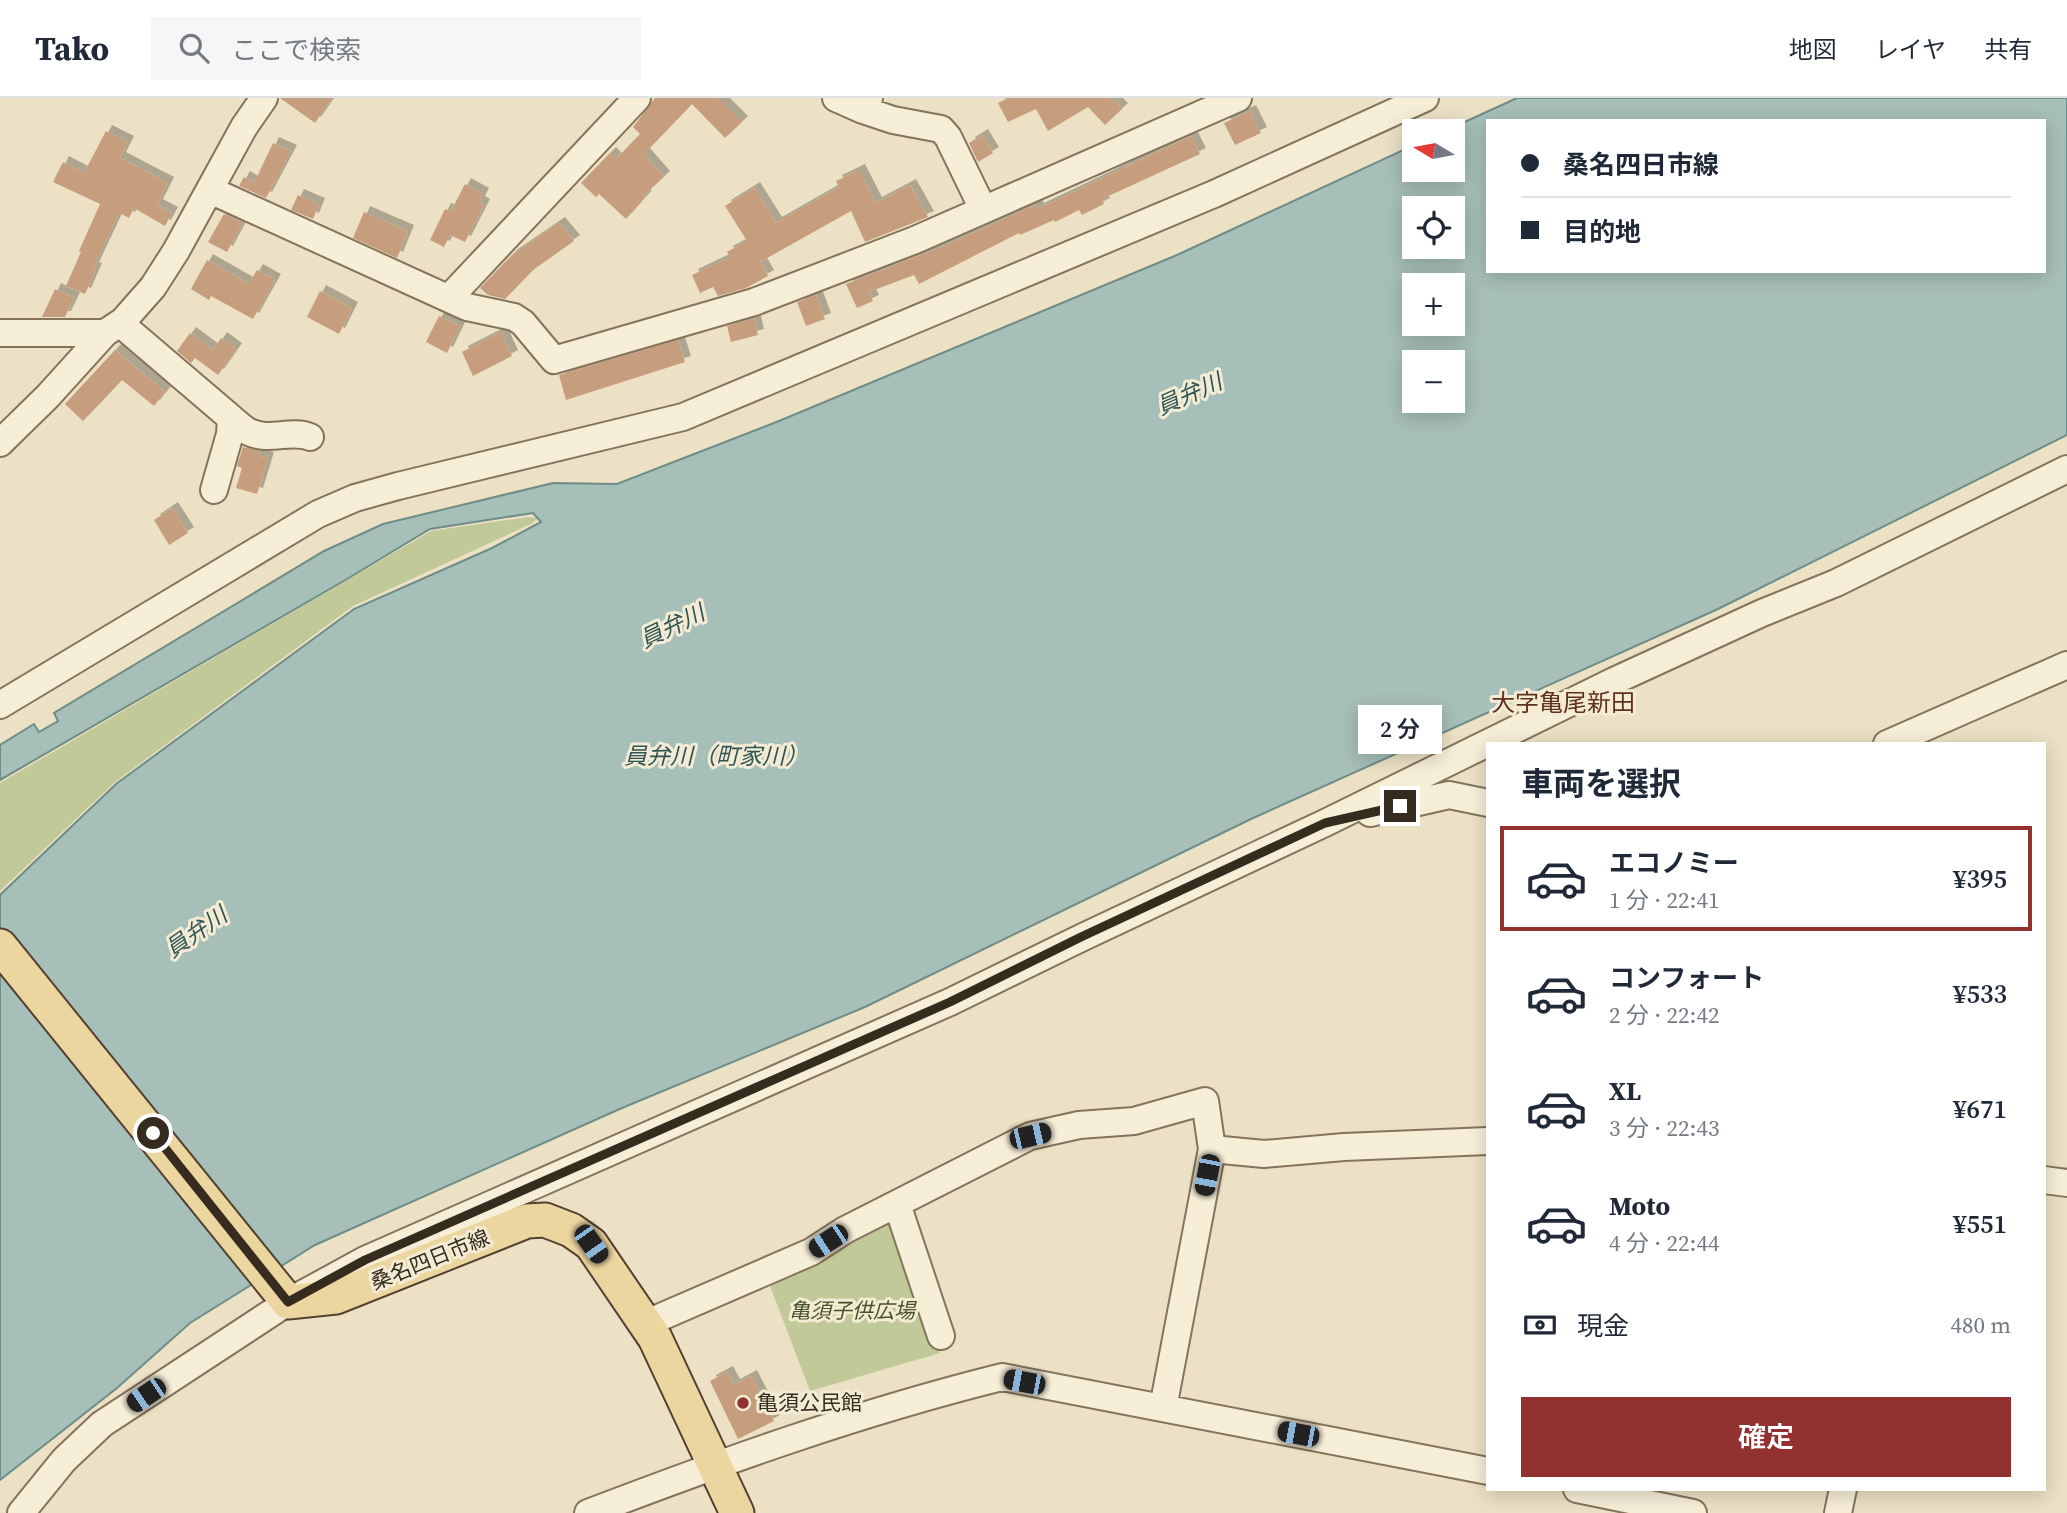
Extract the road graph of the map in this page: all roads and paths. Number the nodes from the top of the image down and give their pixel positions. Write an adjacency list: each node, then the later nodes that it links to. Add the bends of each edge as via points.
1 (264, 98): 7 (street)
2 (638, 98): 9 (street)
3 (836, 98): 6 (street)
4 (1238, 98): 8 (street)
5 (1425, 98): 18 (street, via 1214,194 683,417 355,498 307,521)
6 (866, 104): 8 (street, via 893,120 941,129)
7 (210, 190): 9 (street); 10 (street, via 153,288)
8 (982, 209): 9 (street, via 754,302 554,360 514,317 467,307)
9 (449, 298)
10 (114, 327): 11 (street); 12 (street, via 129,331); 14 (street)
11 (0, 333)
12 (231, 418): 13 (street, via 249,433); 16 (street)
13 (310, 437)
14 (0, 443)
15 (2067, 469): 19 (street, via 1836,583 1762,613)
16 (214, 490)
17 (2067, 665): 20 (street)
18 (0, 705)
19 (1490, 742)
20 (1892, 742)
21 (1486, 744): 23 (street)
22 (1486, 803): 23 (street, via 1449,794)
23 (1325, 823): 30 (street, via 950,1002 365,1260)
24 (0, 946): 30 (main road)
25 (1486, 1141): 26 (street, via 1264,1154)
26 (1212, 1149): 29 (street, via 1205,1101 1134,1121 1079,1125 1030,1136); 33 (street)
27 (2046, 1180): 28 (street)
28 (2067, 1183)
29 (897, 1204): 31 (street, via 811,1252); 32 (street)
30 (279, 1290): 31 (main road, 桑名四日市線, via 336,1297 527,1222 545,1220 572,1230 591,1244); 38 (street, via 102,1424 64,1460)
31 (647, 1323): 34 (main road, 桑名四日市線)
32 (941, 1336)
33 (1163, 1408): 34 (street, via 1002,1377); 35 (street)
34 (716, 1464): 39 (street); 40 (main road, 桑名四日市線)
35 (1486, 1471)
36 (1587, 1491): 41 (street)
37 (1843, 1491): 42 (street)
38 (21, 1513)
39 (589, 1513)
40 (737, 1513)
41 (1693, 1513)
42 (1838, 1513)

